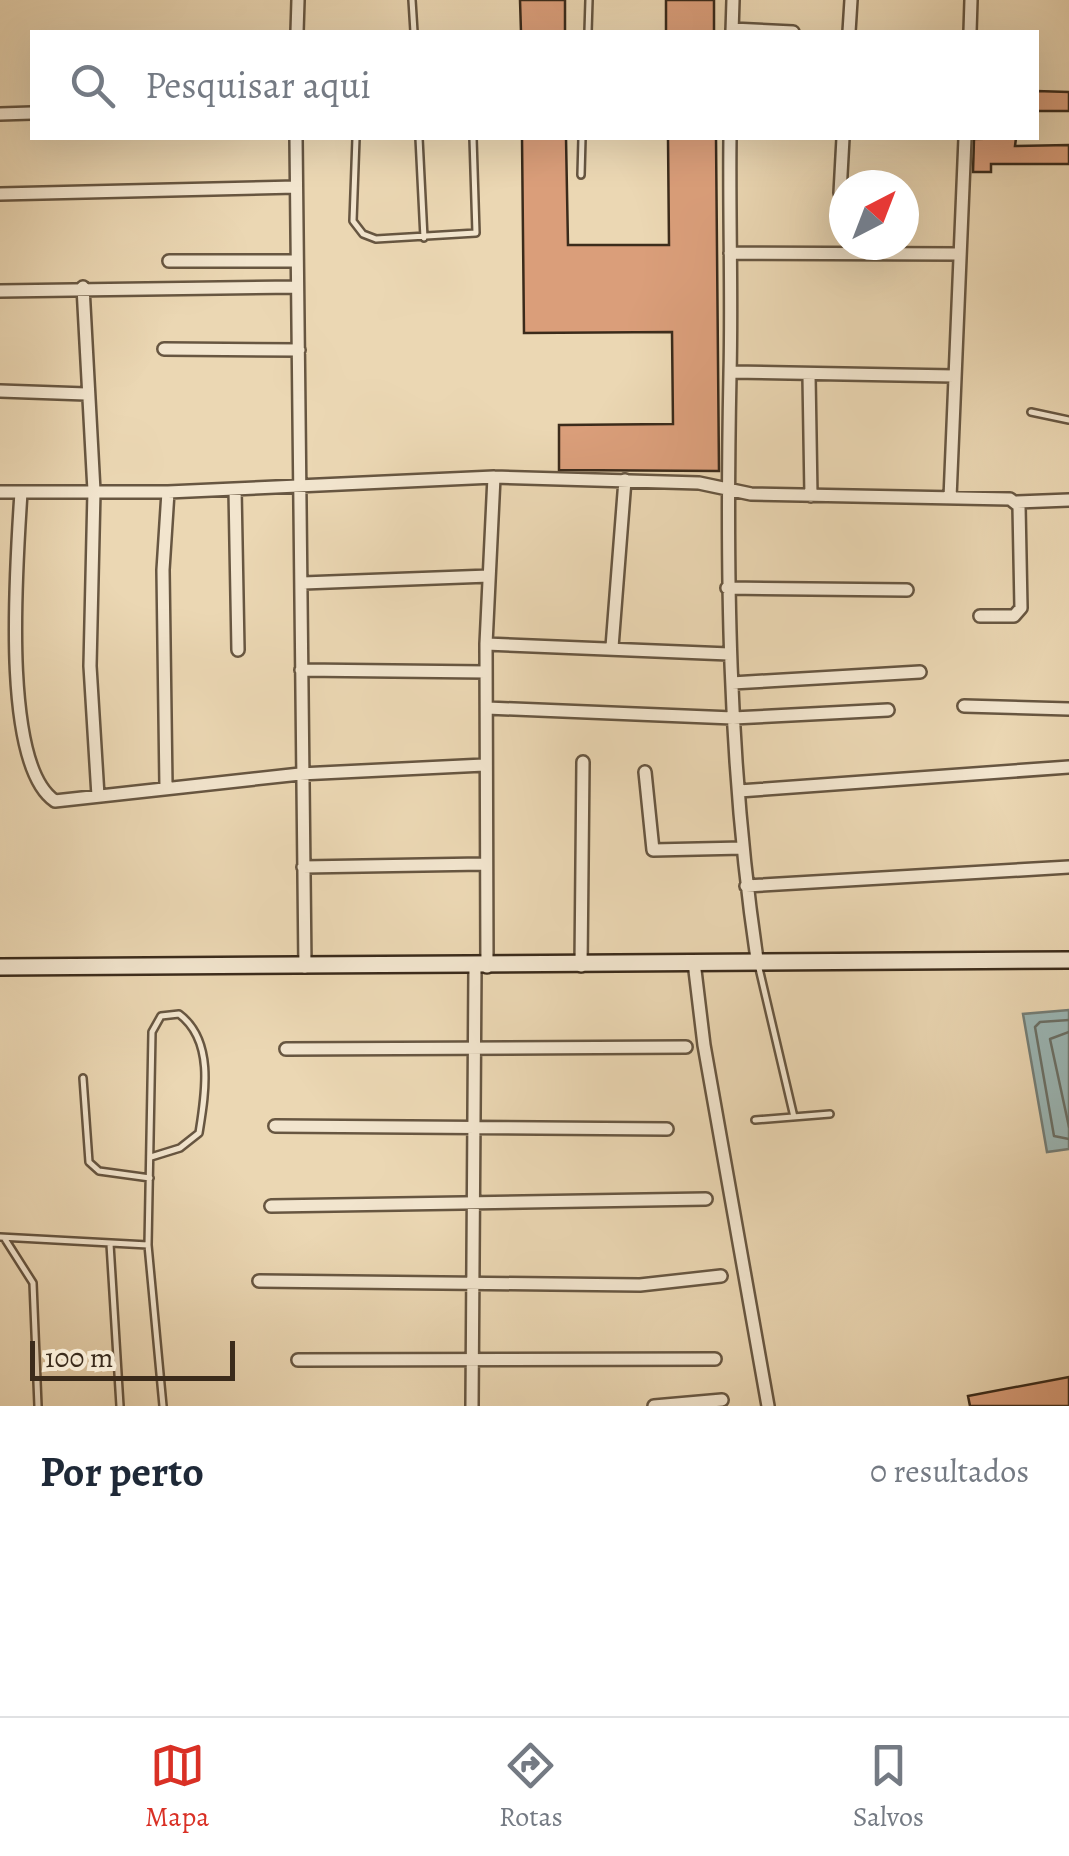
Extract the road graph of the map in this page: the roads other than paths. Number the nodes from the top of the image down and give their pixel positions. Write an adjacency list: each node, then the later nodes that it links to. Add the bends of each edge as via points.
1 (298, 0): 7 (street)
2 (412, 0): 8 (lane)
3 (589, 0): 9 (lane)
4 (733, 0): 10 (street)
5 (851, 0): 11 (street)
6 (971, 0): 12 (street)
7 (297, 30)
8 (414, 30)
9 (588, 30)
10 (732, 30)
11 (849, 30)
12 (970, 30)
13 (30, 113): 14 (street)
14 (0, 114)
15 (296, 140): 25 (street)
16 (356, 140): 27 (lane, via 356,228 376,239)
17 (419, 140): 27 (lane)
18 (473, 140): 27 (lane, via 476,233)
19 (582, 140): 24 (lane)
20 (730, 140): 28 (street)
21 (843, 140): 23 (street)
22 (965, 140): 29 (street)
23 (841, 170)
24 (580, 175)
25 (296, 187): 26 (street); 31 (street)
26 (0, 194)
27 (424, 238)
28 (730, 252): 29 (street); 37 (street)
29 (960, 254): 39 (street)
30 (169, 261): 31 (street)
31 (296, 261): 33 (street)
32 (83, 287): 33 (street); 34 (street); 41 (street)
33 (297, 287): 36 (street)
34 (0, 291)
35 (164, 349): 36 (street)
36 (299, 350): 46 (street)
37 (730, 372): 38 (street); 48 (street)
38 (809, 376): 39 (street); 53 (street)
39 (954, 376): 54 (street)
40 (0, 390): 41 (street)
41 (86, 394): 51 (street)
42 (1031, 412): 43 (lane)
43 (1069, 420)
44 (494, 477): 45 (street); 46 (street); 57 (street)
45 (625, 480): 48 (street); 65 (street)
46 (303, 486): 47 (street); 60 (street)
47 (235, 489): 52 (street); 66 (street)
48 (726, 489): 53 (street); 61 (street)
49 (0, 492): 50 (street)
50 (21, 492): 51 (street); 58 (street)
51 (94, 492): 52 (street); 84 (street, via 90,666)
52 (168, 492): 82 (street, via 162,570)
53 (811, 496): 54 (street)
54 (950, 498): 56 (street)
55 (1069, 500): 56 (street)
56 (1016, 502): 63 (street, via 1020,613)
57 (490, 576): 60 (street); 64 (street)
58 (15, 581): 59 (street); 84 (street, via 15,718 28,771 55,801)
59 (0, 582)
60 (303, 582): 68 (street)
61 (727, 588): 62 (street); 67 (street)
62 (907, 590)
63 (980, 616)
64 (486, 644): 65 (street); 69 (street)
65 (612, 647): 67 (street)
66 (238, 650)
67 (729, 654): 71 (street)
68 (302, 670): 69 (street); 81 (street)
69 (486, 672): 73 (street)
70 (920, 672): 71 (street)
71 (732, 684): 76 (street)
72 (964, 706): 74 (street)
73 (487, 708): 76 (street); 78 (street)
74 (1069, 708)
75 (888, 710): 76 (street)
76 (732, 718): 83 (street)
77 (582, 762): 93 (street)
78 (484, 765): 81 (street); 86 (street)
79 (1069, 766): 83 (street)
80 (646, 772): 85 (street, via 654,850)
81 (300, 774): 82 (street); 87 (street)
82 (166, 787): 84 (street)
83 (739, 791): 85 (street)
84 (98, 796)
85 (743, 848): 89 (street)
86 (483, 864): 87 (street); 96 (street)
87 (303, 867): 95 (street)
88 (1069, 867): 89 (street)
89 (746, 886): 90 (street)
90 (757, 959): 91 (street); 92 (street); 102 (lane)
91 (1069, 960)
92 (694, 962): 93 (street); 127 (street)
93 (581, 966): 96 (street)
94 (0, 967): 95 (street)
95 (304, 967): 96 (street)
96 (481, 967): 97 (street)
97 (474, 1047): 98 (street); 99 (street); 104 (street)
98 (686, 1047)
99 (286, 1050)
100 (83, 1078): 108 (lane, via 89,1162 100,1171)
101 (830, 1114): 102 (lane)
102 (794, 1117): 103 (lane)
103 (756, 1120)
104 (474, 1124): 105 (street); 106 (street); 110 (street)
105 (275, 1126)
106 (667, 1129)
107 (151, 1157): 107 (lane, via 152,1032 161,1016 179,1014 205,1065 199,1133); 108 (lane)
108 (150, 1178): 114 (lane)
109 (706, 1199): 110 (street)
110 (474, 1204): 111 (street); 117 (street)
111 (271, 1206)
112 (2, 1238): 113 (lane); 122 (lane, via 33,1283)
113 (110, 1244): 114 (lane); 123 (lane)
114 (148, 1245): 124 (lane)
115 (721, 1276): 117 (street, via 640,1285)
116 (260, 1281): 117 (street)
117 (473, 1284): 120 (street)
118 (715, 1358): 120 (street)
119 (298, 1360): 120 (street)
120 (473, 1360): 125 (street)
121 (722, 1400): 126 (street)
122 (38, 1406)
123 (120, 1406)
124 (163, 1406)
125 (472, 1406)
126 (654, 1406)
127 (768, 1406)

